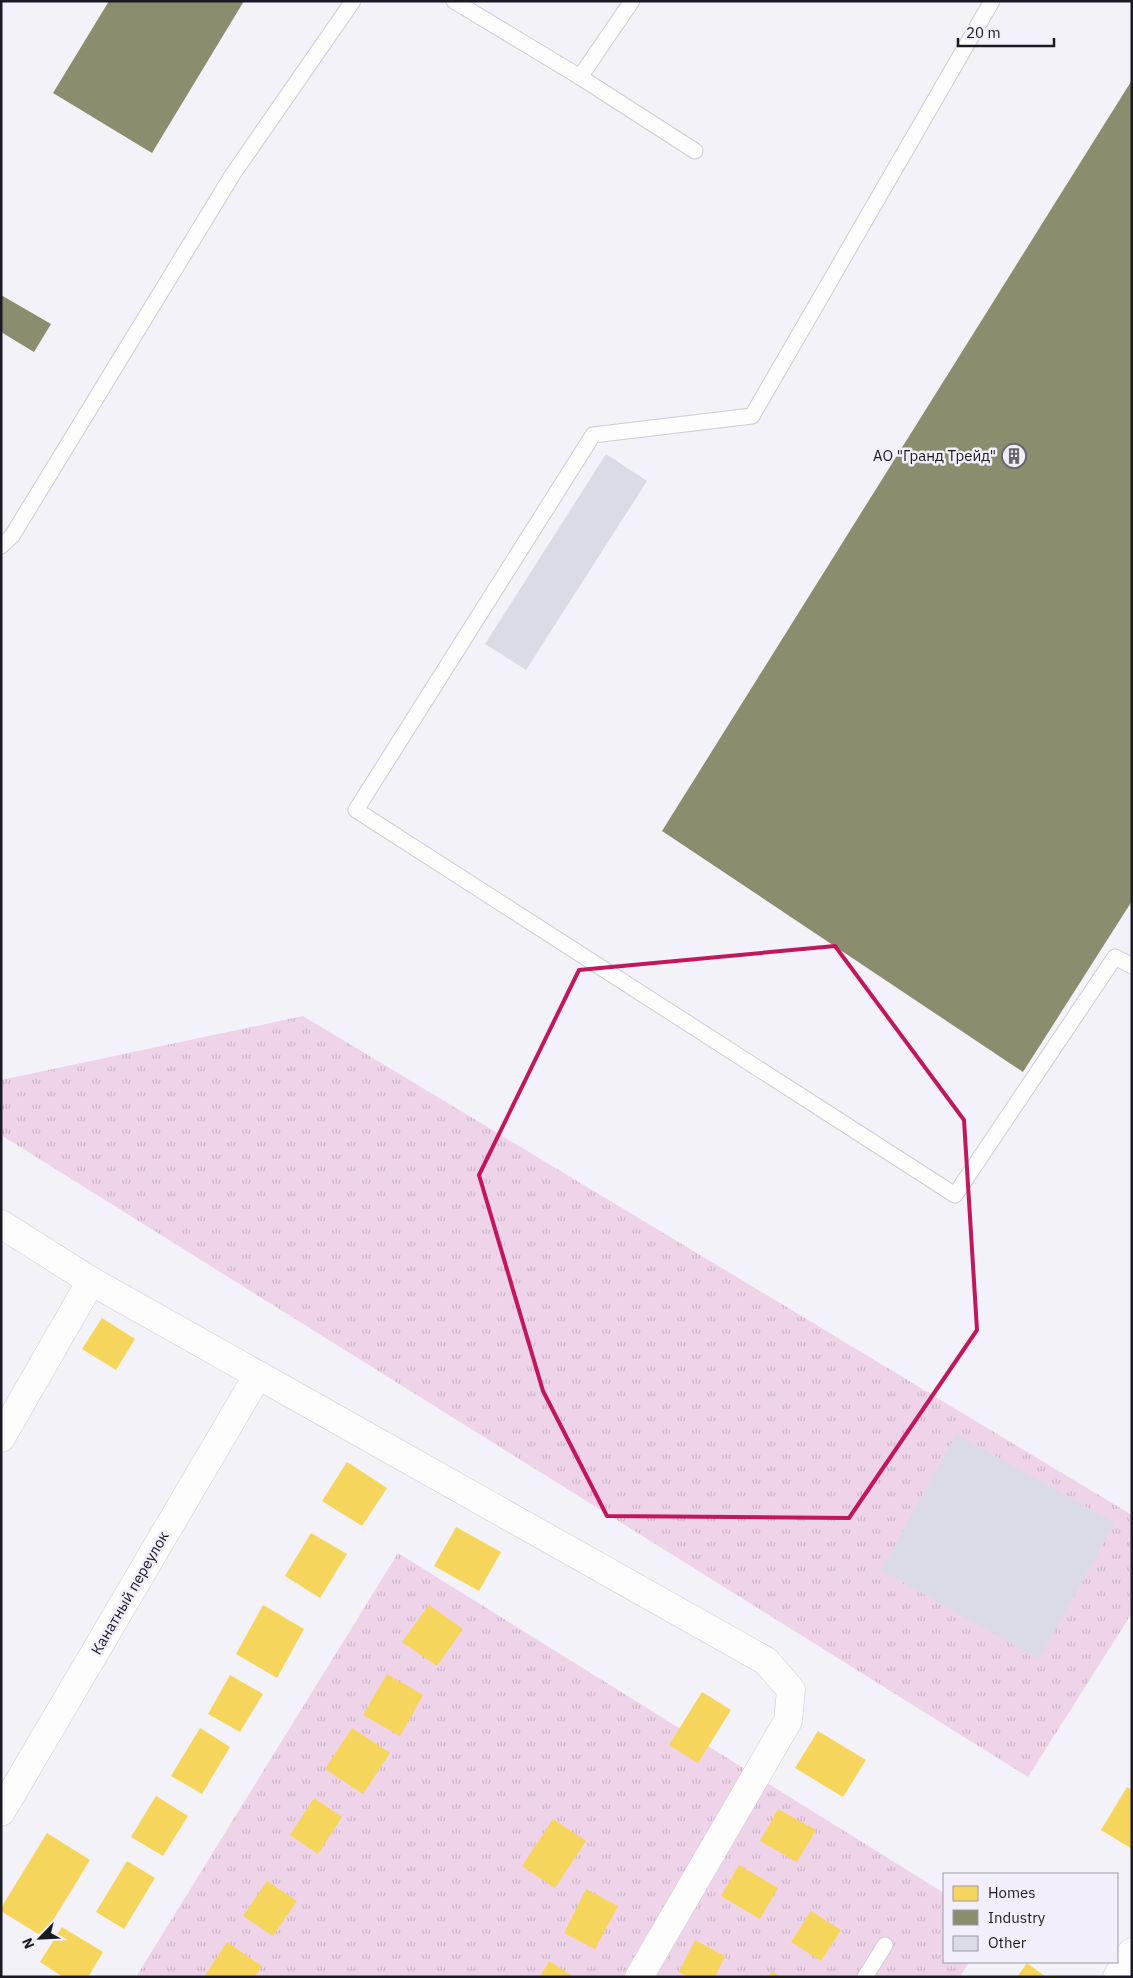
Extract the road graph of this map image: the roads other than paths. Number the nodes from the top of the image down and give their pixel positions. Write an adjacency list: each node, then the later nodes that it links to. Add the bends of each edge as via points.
1 (353, 1): 7 (lane, via 233,174 12,536)
2 (454, 1): 5 (lane)
3 (632, 1): 5 (lane)
4 (992, 1): 8 (lane, via 752,416 593,435 356,810 955,1195 1115,957)
5 (580, 77): 6 (lane)
6 (696, 151)
7 (1, 546)
8 (1132, 966)
9 (1, 1224): 10 (street)
10 (92, 1281): 11 (street); 12 (street)
11 (258, 1375): 13 (street, Канатный переулок); 16 (street, via 766,1661 790,1690 788,1721)
12 (1, 1438)
13 (1, 1812)
14 (885, 1945): 17 (lane)
15 (1132, 1952): 18 (street)
16 (640, 1977)
17 (865, 1977)
18 (1117, 1977)

